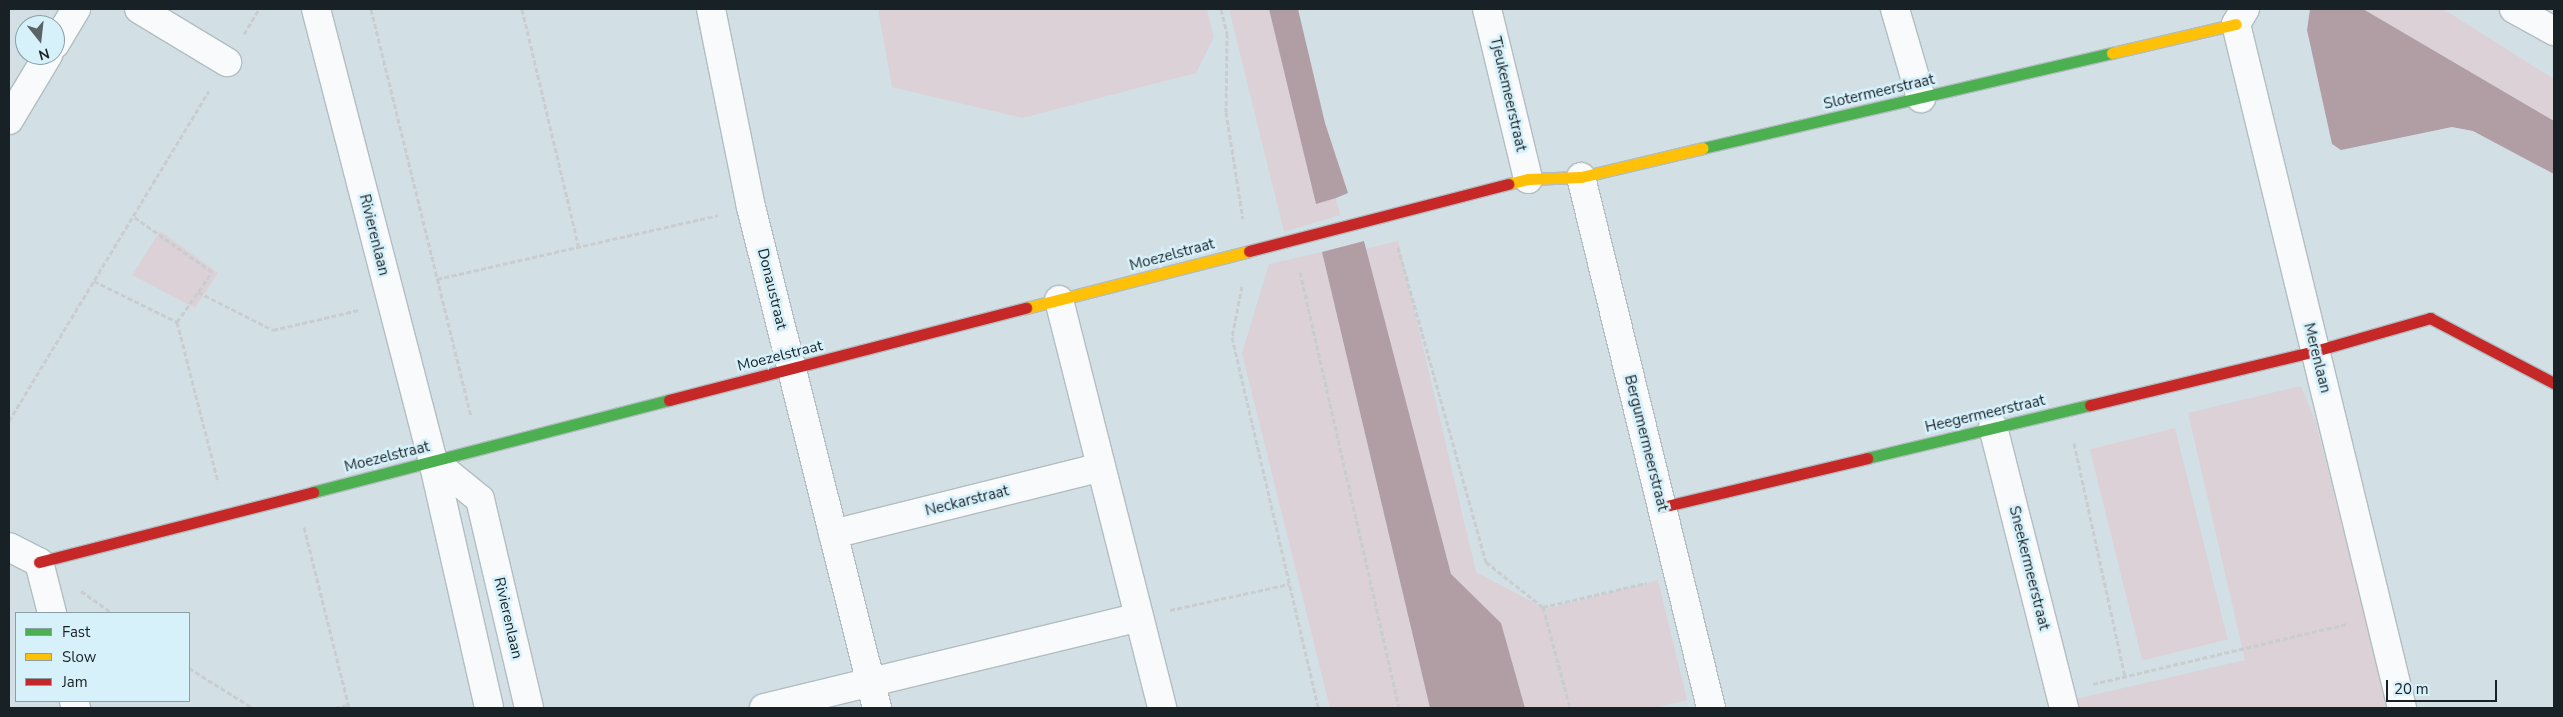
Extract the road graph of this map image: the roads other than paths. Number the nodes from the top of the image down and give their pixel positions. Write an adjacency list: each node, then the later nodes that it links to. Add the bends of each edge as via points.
1 (76, 9): 9 (street)
2 (139, 9): 11 (street)
3 (316, 9): 22 (street, Rivierenlaan)
4 (711, 9): 19 (street, Donaustraat, via 751,207)
5 (1488, 9): 16 (street, Tjeukemeerstraat)
6 (1895, 9): 13 (street)
7 (2514, 9): 10 (street)
8 (2241, 17): 13 (street, Slotermeerstraat); 18 (street, Merenlaan)
9 (65, 27)
10 (2554, 31)
11 (227, 62)
12 (42, 65): 14 (street)
13 (1920, 98): 15 (street, Slotermeerstraat)
14 (9, 120)
15 (1581, 178): 16 (street, Slotermeerstraat); 24 (street, Bergumermeerstraat)
16 (1528, 179): 17 (street, Moezelstraat)
17 (1059, 300): 19 (street, Moezelstraat); 23 (street)
18 (2315, 351): 20 (street, Heegermeerstraat, via 2430,318); 21 (street, Heegermeerstraat); 37 (street, Merenlaan)
19 (792, 368): 22 (street, Moezelstraat); 25 (street, Donaustraat)
20 (2554, 384)
21 (1993, 427): 24 (street, Heegermeerstraat); 31 (street, Sneekermeerstraat)
22 (433, 461): 27 (street, Moezelstraat); 32 (street, Rivierenlaan); 33 (street, Rivierenlaan, via 480,499)
23 (1101, 467): 25 (street, Neckarstraat); 29 (street)
24 (1662, 506): 36 (street, Bergumermeerstraat)
25 (833, 534): 30 (street, Donaustraat)
26 (9, 547): 27 (street)
27 (39, 562): 28 (street)
28 (52, 612)
29 (1138, 617): 30 (street); 35 (street)
30 (874, 696): 34 (street)
31 (2062, 700)
32 (489, 708)
33 (529, 708)
34 (764, 708)
35 (1162, 708)
36 (1711, 708)
37 (2402, 708)

